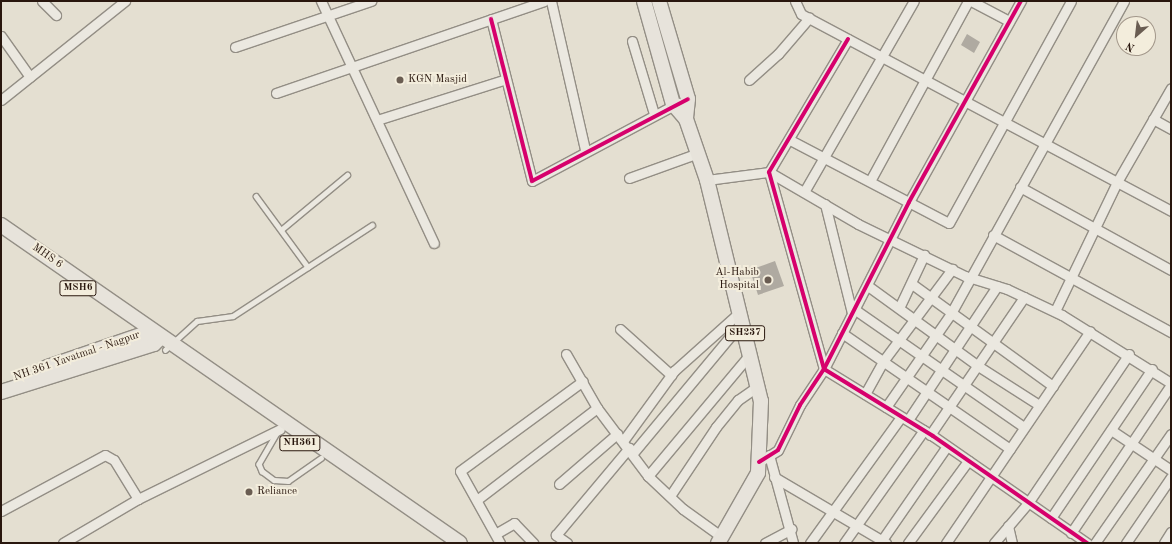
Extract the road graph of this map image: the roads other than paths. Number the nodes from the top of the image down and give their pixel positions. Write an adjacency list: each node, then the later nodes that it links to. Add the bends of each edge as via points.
1 (42, 1): 15 (street)
2 (321, 1): 16 (street)
3 (371, 1): 16 (street)
4 (544, 1): 18 (street)
5 (550, 1): 44 (street)
6 (644, 1): 35 (main road, SH237)
7 (660, 1): 32 (main road, SH237)
8 (795, 1): 17 (street, via 802,14)
9 (914, 1): 24 (street)
10 (970, 1): 19 (street); 29 (street)
11 (1021, 1): 19 (street)
12 (1071, 1): 40 (street)
13 (1124, 1): 43 (street)
14 (120, 2): 26 (street)
15 (56, 16)
16 (328, 16): 23 (street); 25 (street)
17 (809, 18): 21 (street); 28 (street, via 778,54)
18 (491, 19): 25 (street); 27 (street)
19 (1010, 20): 34 (street)
20 (1, 36): 26 (street)
21 (848, 39): 24 (street); 42 (street)
22 (632, 41): 36 (street)
23 (235, 46)
24 (880, 56): 29 (street); 46 (street)
25 (351, 66): 31 (street); 39 (street)
26 (30, 77): 33 (street)
27 (506, 79): 39 (street); 44 (street, via 532,181)
28 (749, 80)
29 (925, 80): 34 (street); 51 (street)
30 (1171, 88): 38 (street)
31 (276, 93)
32 (688, 98): 35 (street); 37 (main road, SH237)
33 (1, 100)
34 (964, 101): 40 (street); 56 (street)
35 (673, 104): 36 (street); 37 (main road, SH237)
36 (654, 114): 44 (street)
37 (686, 119): 45 (main road, SH237)
38 (1153, 119): 41 (street); 52 (street)
39 (377, 120): 66 (street)
40 (1003, 121): 43 (street); 56 (street, via 949,222)
41 (1171, 129)
42 (790, 140): 46 (street); 47 (street)
43 (1044, 143): 52 (street); 53 (street)
44 (585, 150)
45 (698, 153): 49 (street); 50 (main road, SH237)
46 (824, 158): 51 (street); 54 (street)
47 (769, 172): 50 (street); 54 (street); 100 (street)
48 (347, 175): 62 (lane)
49 (629, 178)
50 (707, 180): 82 (main road, SH237)
51 (870, 181): 56 (street)
52 (1117, 182): 58 (street); 61 (street)
53 (1020, 187): 61 (street); 64 (street)
54 (804, 192): 57 (street)
55 (256, 196): 62 (lane)
56 (908, 202): 65 (street)
57 (825, 204): 65 (street); 79 (street)
58 (1171, 211)
59 (1, 225): 90 (main road, MHS 6)
60 (372, 226): 68 (lane)
61 (1094, 228): 70 (street); 71 (street)
62 (281, 230): 68 (lane)
63 (1, 234): 90 (main road, MSH6)
64 (993, 235): 71 (street); 72 (street)
65 (890, 238): 67 (street); 74 (street)
66 (434, 243)
67 (924, 256): 69 (street); 73 (street)
68 (308, 267): 90 (lane, via 233,316 197,321)
69 (952, 270): 72 (street); 77 (street)
70 (1171, 270)
71 (1070, 277): 80 (street); 87 (street)
72 (970, 278): 75 (street); 81 (street)
73 (912, 284): 77 (street); 78 (street)
74 (868, 286): 78 (street); 79 (street)
75 (997, 286): 76 (street); 84 (street)
76 (1024, 297): 80 (street); 92 (street)
77 (930, 299): 81 (street); 83 (street)
78 (899, 308): 83 (street)
79 (853, 311): 88 (street); 91 (street)
80 (1054, 311): 86 (street)
81 (950, 315): 84 (street); 89 (street)
82 (741, 317): 95 (main road, SH237); 103 (street); 125 (street)
83 (916, 319): 89 (street); 91 (street)
84 (971, 328): 92 (street); 93 (street)
85 (620, 329): 103 (street)
86 (1090, 331): 96 (street); 109 (street)
87 (1171, 332)
88 (842, 333): 98 (street); 100 (street)
89 (937, 334): 93 (street); 97 (street)
90 (158, 340): 106 (main road, NH 361 Yavatmal - Nagpur); 112 (main road); 120 (main road, NH361); 155 (main road)
91 (901, 340): 97 (street); 98 (street)
92 (993, 342): 99 (street); 109 (street)
93 (957, 350): 99 (street); 102 (street)
94 (566, 354): 105 (street)
95 (750, 354): 108 (main road, SH237); 133 (street)
96 (1129, 354): 101 (street); 141 (street)
97 (920, 355): 102 (street); 104 (street)
98 (884, 360): 104 (street); 113 (street)
99 (978, 366): 110 (street); 114 (street)
100 (824, 369): 113 (street); 130 (street, via 800,405 784,441)
101 (1152, 369): 107 (street); 121 (street)
102 (940, 372): 110 (street); 111 (street)
103 (671, 375): 125 (street)
104 (907, 375): 111 (street); 116 (street)
105 (583, 381): 117 (street); 140 (street, via 460,471)
106 (1, 382)
107 (1171, 384): 124 (street)
108 (758, 386): 130 (main road, SH237); 138 (street, via 738,400 716,427)
109 (1053, 386): 114 (street)
110 (963, 387): 115 (street); 119 (street)
111 (927, 390): 115 (street); 118 (street)
112 (1, 392)
113 (865, 394): 116 (street)
114 (1039, 405): 119 (street)
115 (950, 406): 122 (street); 127 (street)
116 (886, 407): 118 (street)
117 (597, 408): 125 (street); 140 (street)
118 (904, 418): 122 (street); 143 (street)
119 (1024, 427): 127 (street)
120 (280, 428): 128 (main road, NH361); 128 (lane, via 259,464 262,472 274,480 288,481); 139 (street)
121 (1111, 430): 124 (street); 144 (street)
122 (927, 432): 126 (street); 145 (street)
123 (1171, 434): 129 (street)
124 (1132, 443): 129 (street); 148 (street)
125 (626, 444): 133 (street); 137 (street); 158 (street, via 556,535)
126 (947, 446): 131 (street); 152 (street)
127 (1010, 449): 135 (street)
128 (321, 458): 154 (main road, NH361)
129 (1155, 458): 132 (street); 168 (street)
130 (764, 459): 134 (street); 151 (main road, SH237)
131 (968, 461): 135 (street); 163 (street)
132 (1171, 470)
133 (648, 476): 138 (street)
134 (774, 477): 143 (street); 147 (street)
135 (991, 477): 141 (street); 164 (street)
136 (1171, 477): 169 (street)
137 (560, 484)
138 (670, 496): 151 (street)
139 (138, 499): 142 (street, via 114,460 105,455); 153 (street)
140 (478, 499): 150 (street)
141 (1028, 503): 144 (street); 146 (street)
142 (1, 511)
143 (836, 512): 145 (street); 161 (street)
144 (1051, 518): 148 (street)
145 (858, 525): 152 (street); 162 (street)
146 (1008, 526): 165 (street); 166 (street)
147 (791, 529): 159 (street); 160 (street)
148 (1071, 532): 167 (street)
149 (1171, 532): 170 (street)
150 (497, 533): 156 (street); 157 (street, via 514,523)
151 (720, 540)
152 (881, 541)
153 (63, 543)
154 (446, 543)
155 (460, 543)
156 (500, 543)
157 (533, 543)
158 (567, 543)
159 (765, 543)
160 (793, 543)
161 (810, 543)
162 (844, 543)
163 (908, 543)
164 (946, 543)
165 (994, 543)
166 (1012, 543)
167 (1087, 543)
168 (1095, 543)
169 (1126, 543)
170 (1164, 543)

